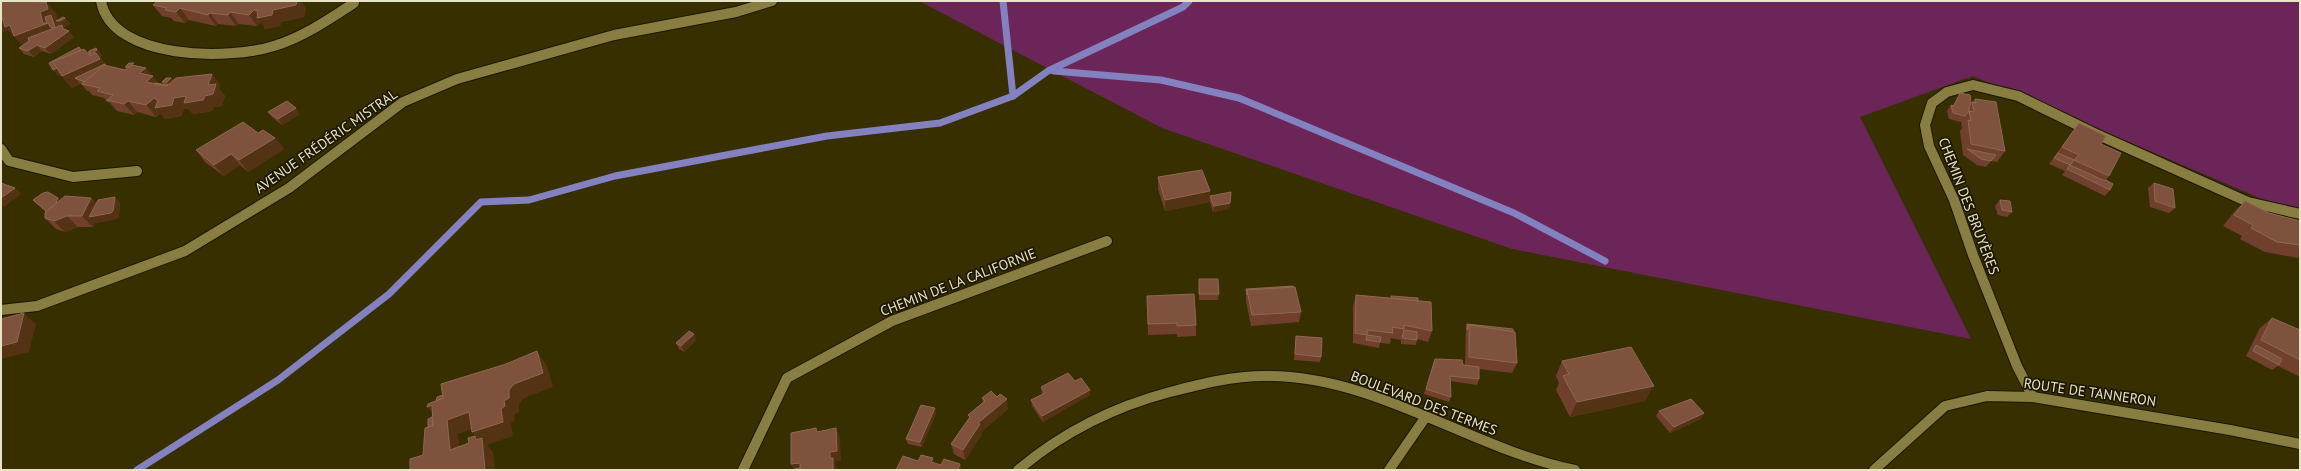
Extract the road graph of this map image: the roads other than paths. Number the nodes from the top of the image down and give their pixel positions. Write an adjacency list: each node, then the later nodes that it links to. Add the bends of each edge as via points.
1 (101, 1): 3 (street, via 101,9 116,27 148,45 214,54 278,45 312,32)
2 (772, 1): 8 (street, AVENUE FRÉDÉRIC MISTRAL, via 736,12 614,35 457,79 404,102 289,188 185,251 37,306)
3 (354, 3)
4 (1, 149): 5 (street, via 9,161 73,177)
5 (137, 172)
6 (2300, 214): 9 (street, CHEMIN DES BRUYÈRES, via 2248,202 2018,96 1973,85 1947,92 1932,103 1925,125 1929,146 1954,200 1972,255 2017,366)
7 (1107, 241): 12 (street, CHEMIN DE LA CALIFORNIE, via 892,320 787,378)
8 (1, 310)
9 (2033, 397): 11 (street, ROUTE DE TANNERON); 16 (street, ROUTE DE TANNERON, via 1987,396 1945,406)
10 (1425, 418): 13 (street, BOULEVARD DES TERMES, via 1362,393 1321,382 1279,376 1245,376 1141,400 1073,430 1029,459); 14 (street); 15 (street, BOULEVARD DES TERMES, via 1491,445)
11 (2300, 444)
12 (743, 470)
13 (1018, 470)
14 (1390, 470)
15 (1575, 470)
16 (1874, 470)

